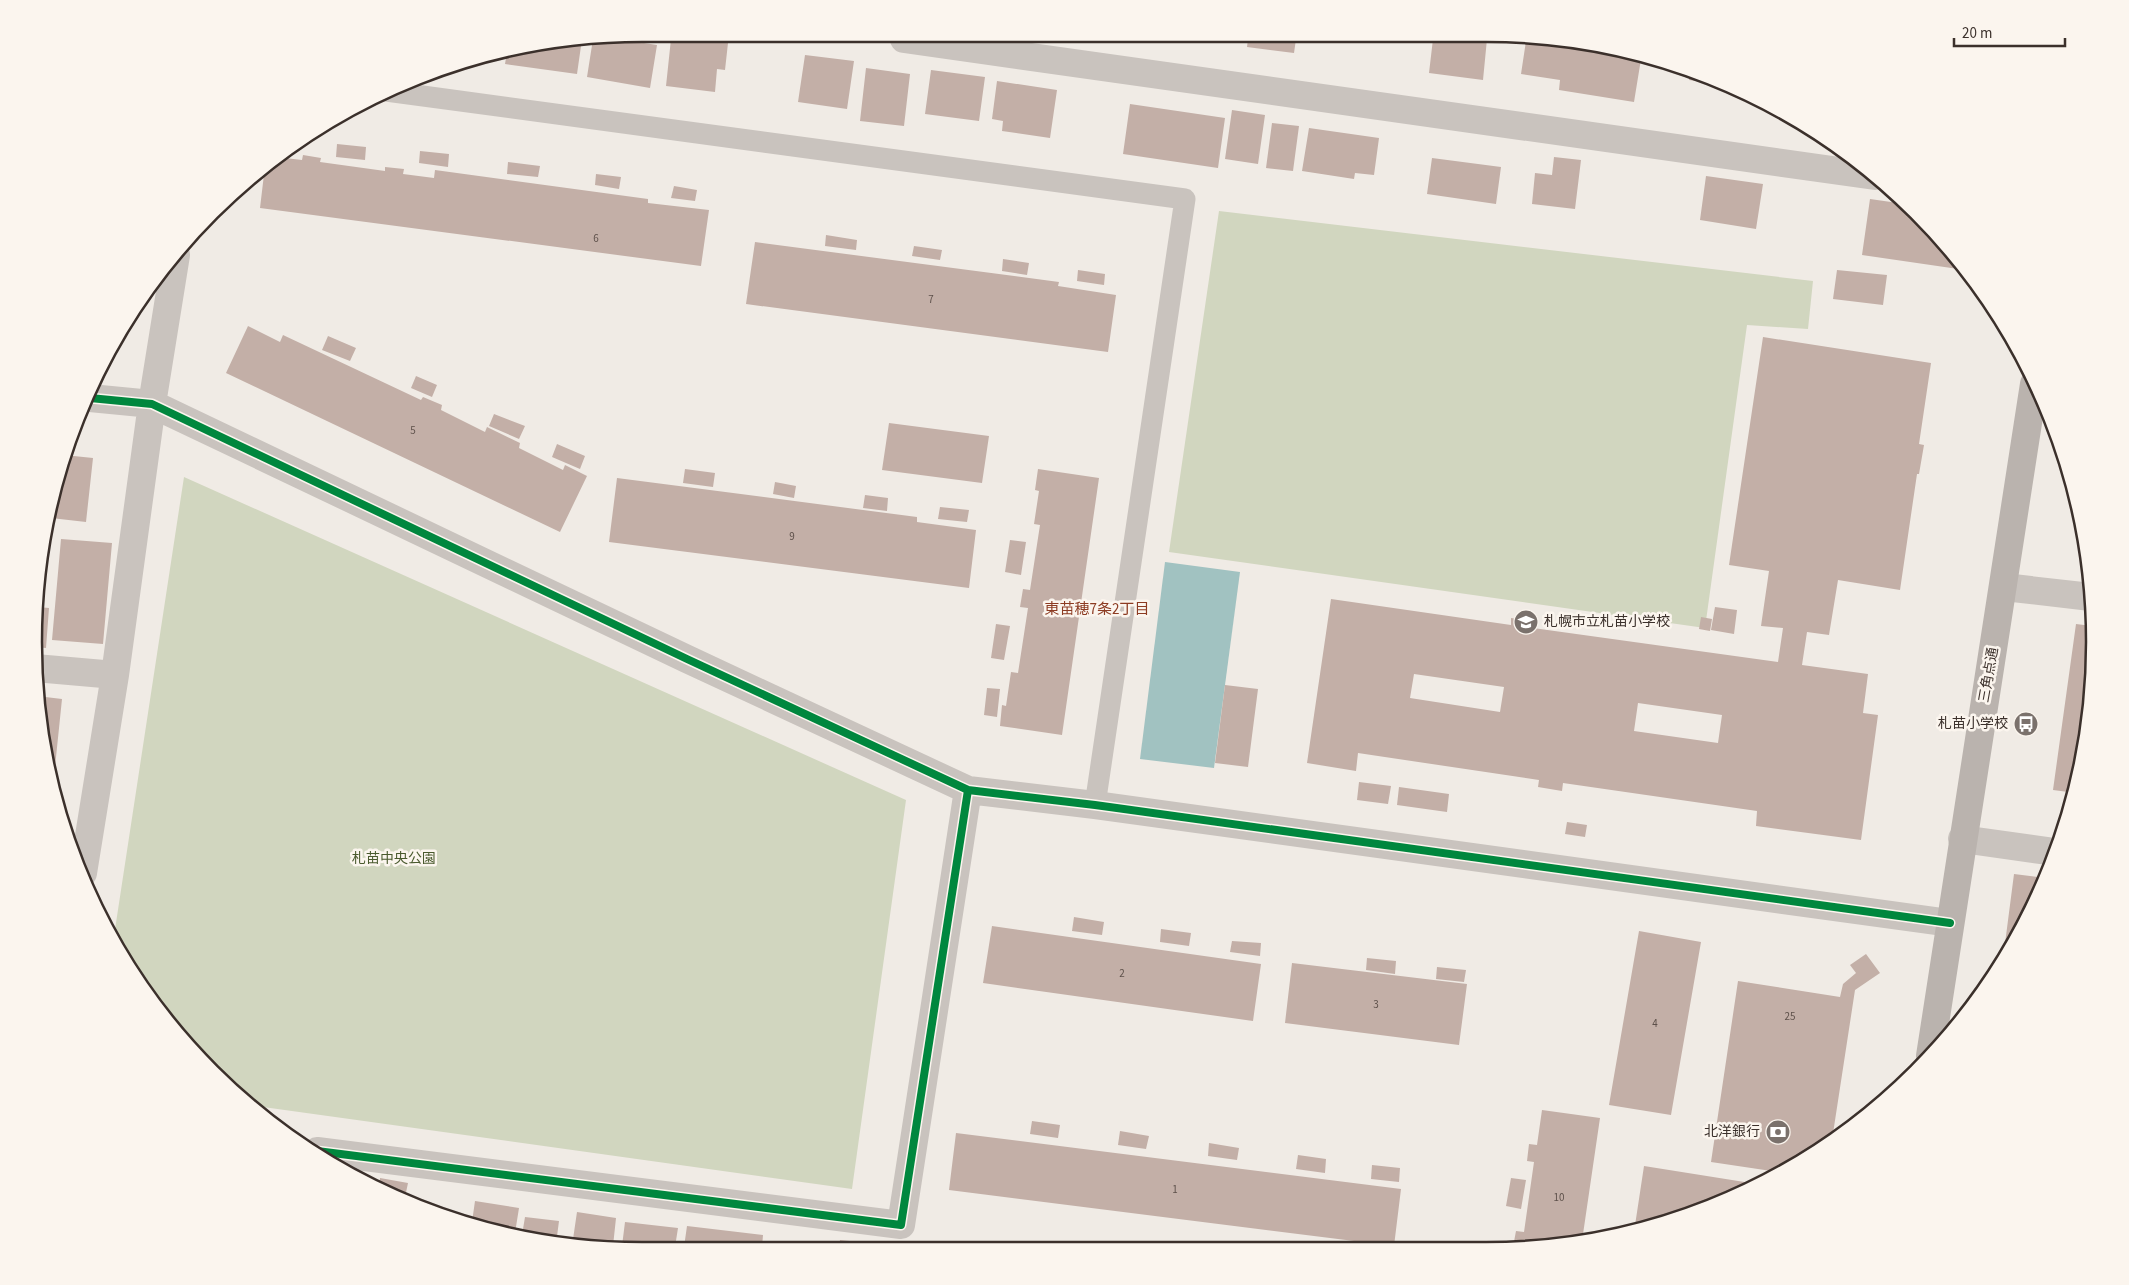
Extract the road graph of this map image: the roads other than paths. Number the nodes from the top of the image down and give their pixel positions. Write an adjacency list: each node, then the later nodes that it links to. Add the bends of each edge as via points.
1 (932, 43): 3 (street)
2 (402, 93): 13 (lane, via 1185,199)
3 (1862, 174)
4 (164, 282): 7 (street)
5 (2033, 394): 8 (street, 三角点通)
6 (94, 398): 7 (street)
7 (152, 404): 11 (street); 12 (street)
8 (2004, 587): 9 (street); 14 (street, 三角点通)
9 (2084, 596)
10 (43, 669): 11 (street)
11 (115, 675): 16 (street)
12 (968, 790): 13 (street); 19 (street, via 901,1226)
13 (1095, 805): 17 (street)
14 (1962, 839): 15 (street); 17 (street, 三角点通)
15 (2049, 851)
16 (85, 863)
17 (1950, 923): 18 (street, 三角点通)
18 (1932, 1045)
19 (327, 1152)

